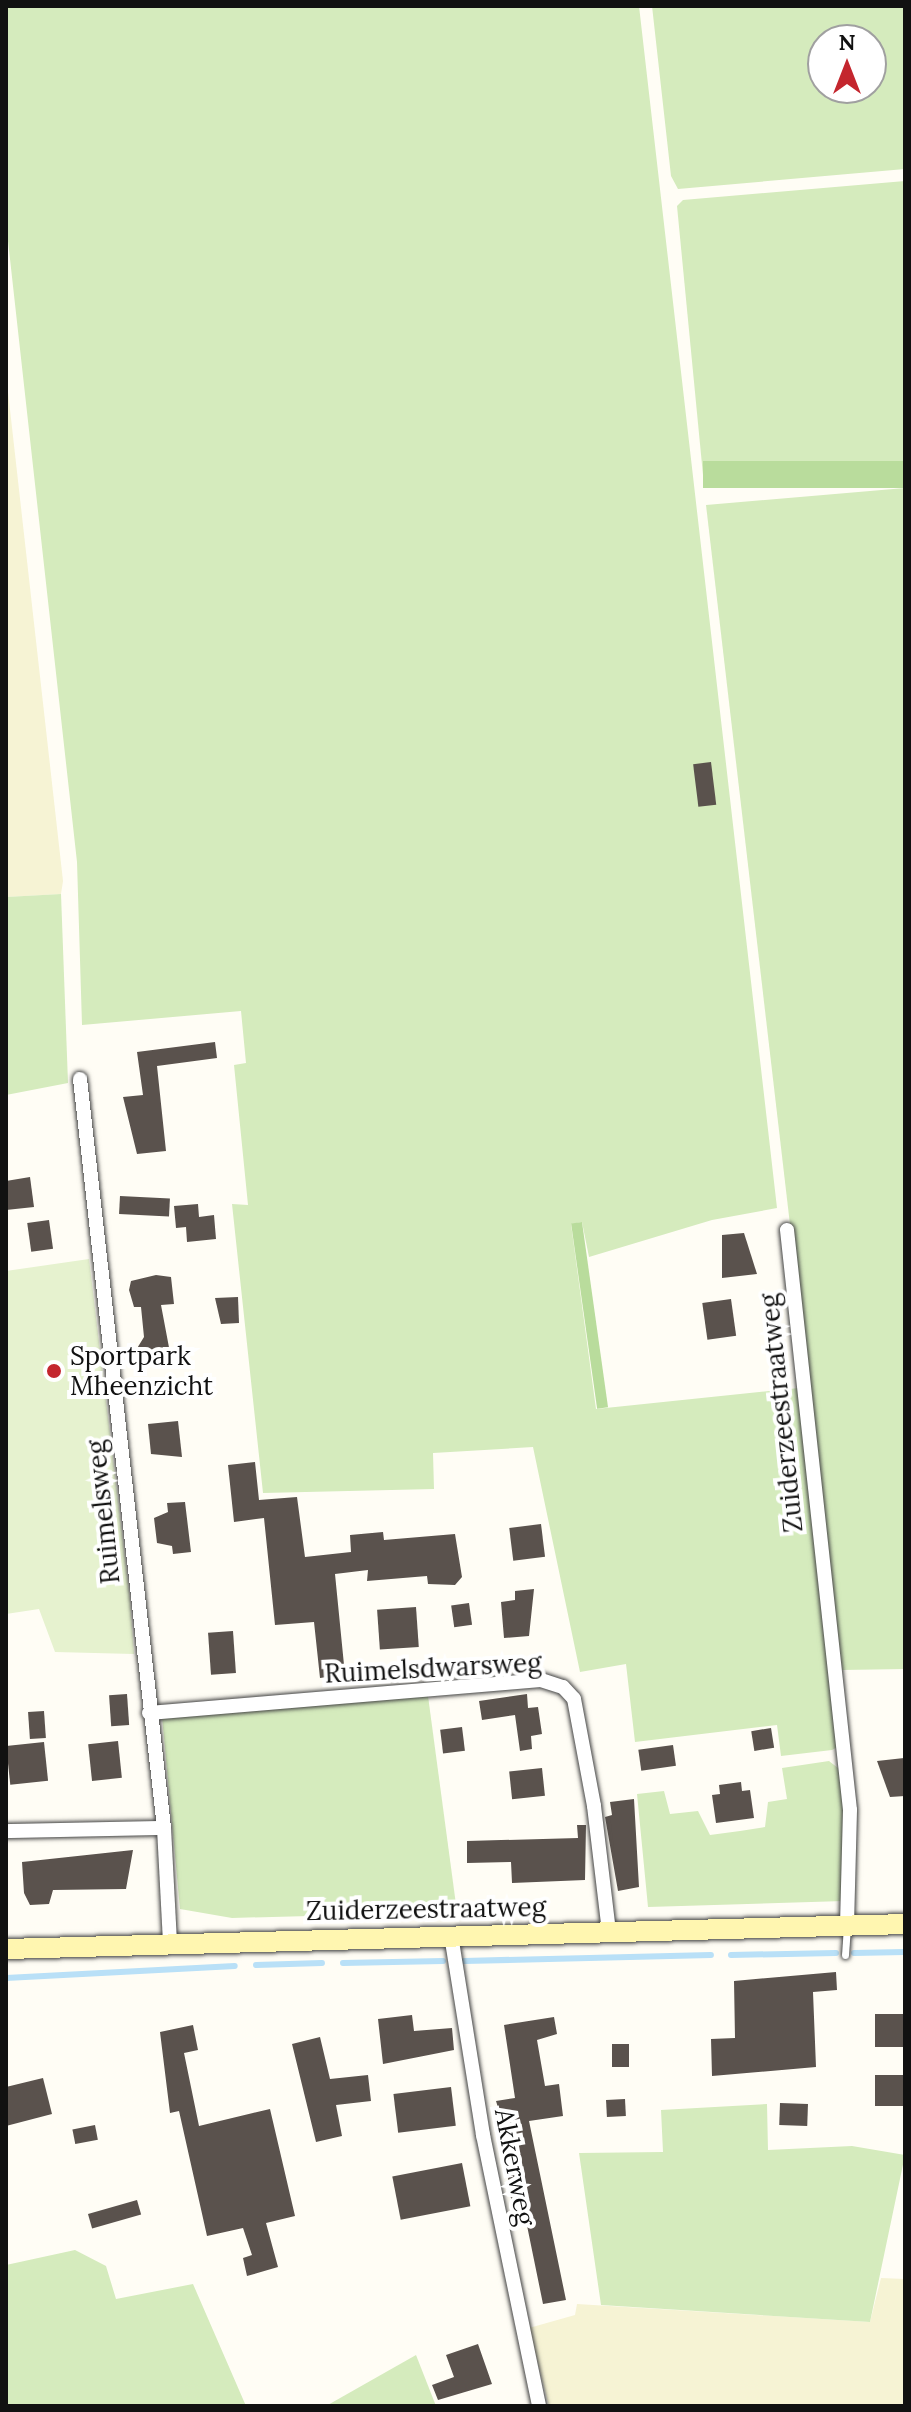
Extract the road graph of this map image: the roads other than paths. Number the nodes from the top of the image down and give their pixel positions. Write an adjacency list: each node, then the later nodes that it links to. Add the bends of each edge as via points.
1 (80, 1079): 3 (street, Ruimelsweg)
2 (787, 1230): 7 (street, Zuiderzeestraatweg, via 850,1810)
3 (149, 1713): 4 (street, Ruimelsweg); 8 (street, Ruimelsdwarsweg, via 541,1680 563,1687 574,1699)
4 (164, 1828): 5 (street); 10 (street, Ruimelsweg)
5 (6, 1831)
6 (905, 1924): 7 (main road, Zuiderzeestraatweg)
7 (847, 1925): 8 (main road, Zuiderzeestraatweg); 12 (lane)
8 (609, 1932): 9 (main road, Zuiderzeestraatweg)
9 (451, 1935): 10 (main road, Zuiderzeestraatweg); 13 (street, Akkerweg, via 483,2135)
10 (170, 1941): 11 (main road, Zuiderzeestraatweg)
11 (6, 1949)
12 (845, 1955)
13 (539, 2406)

